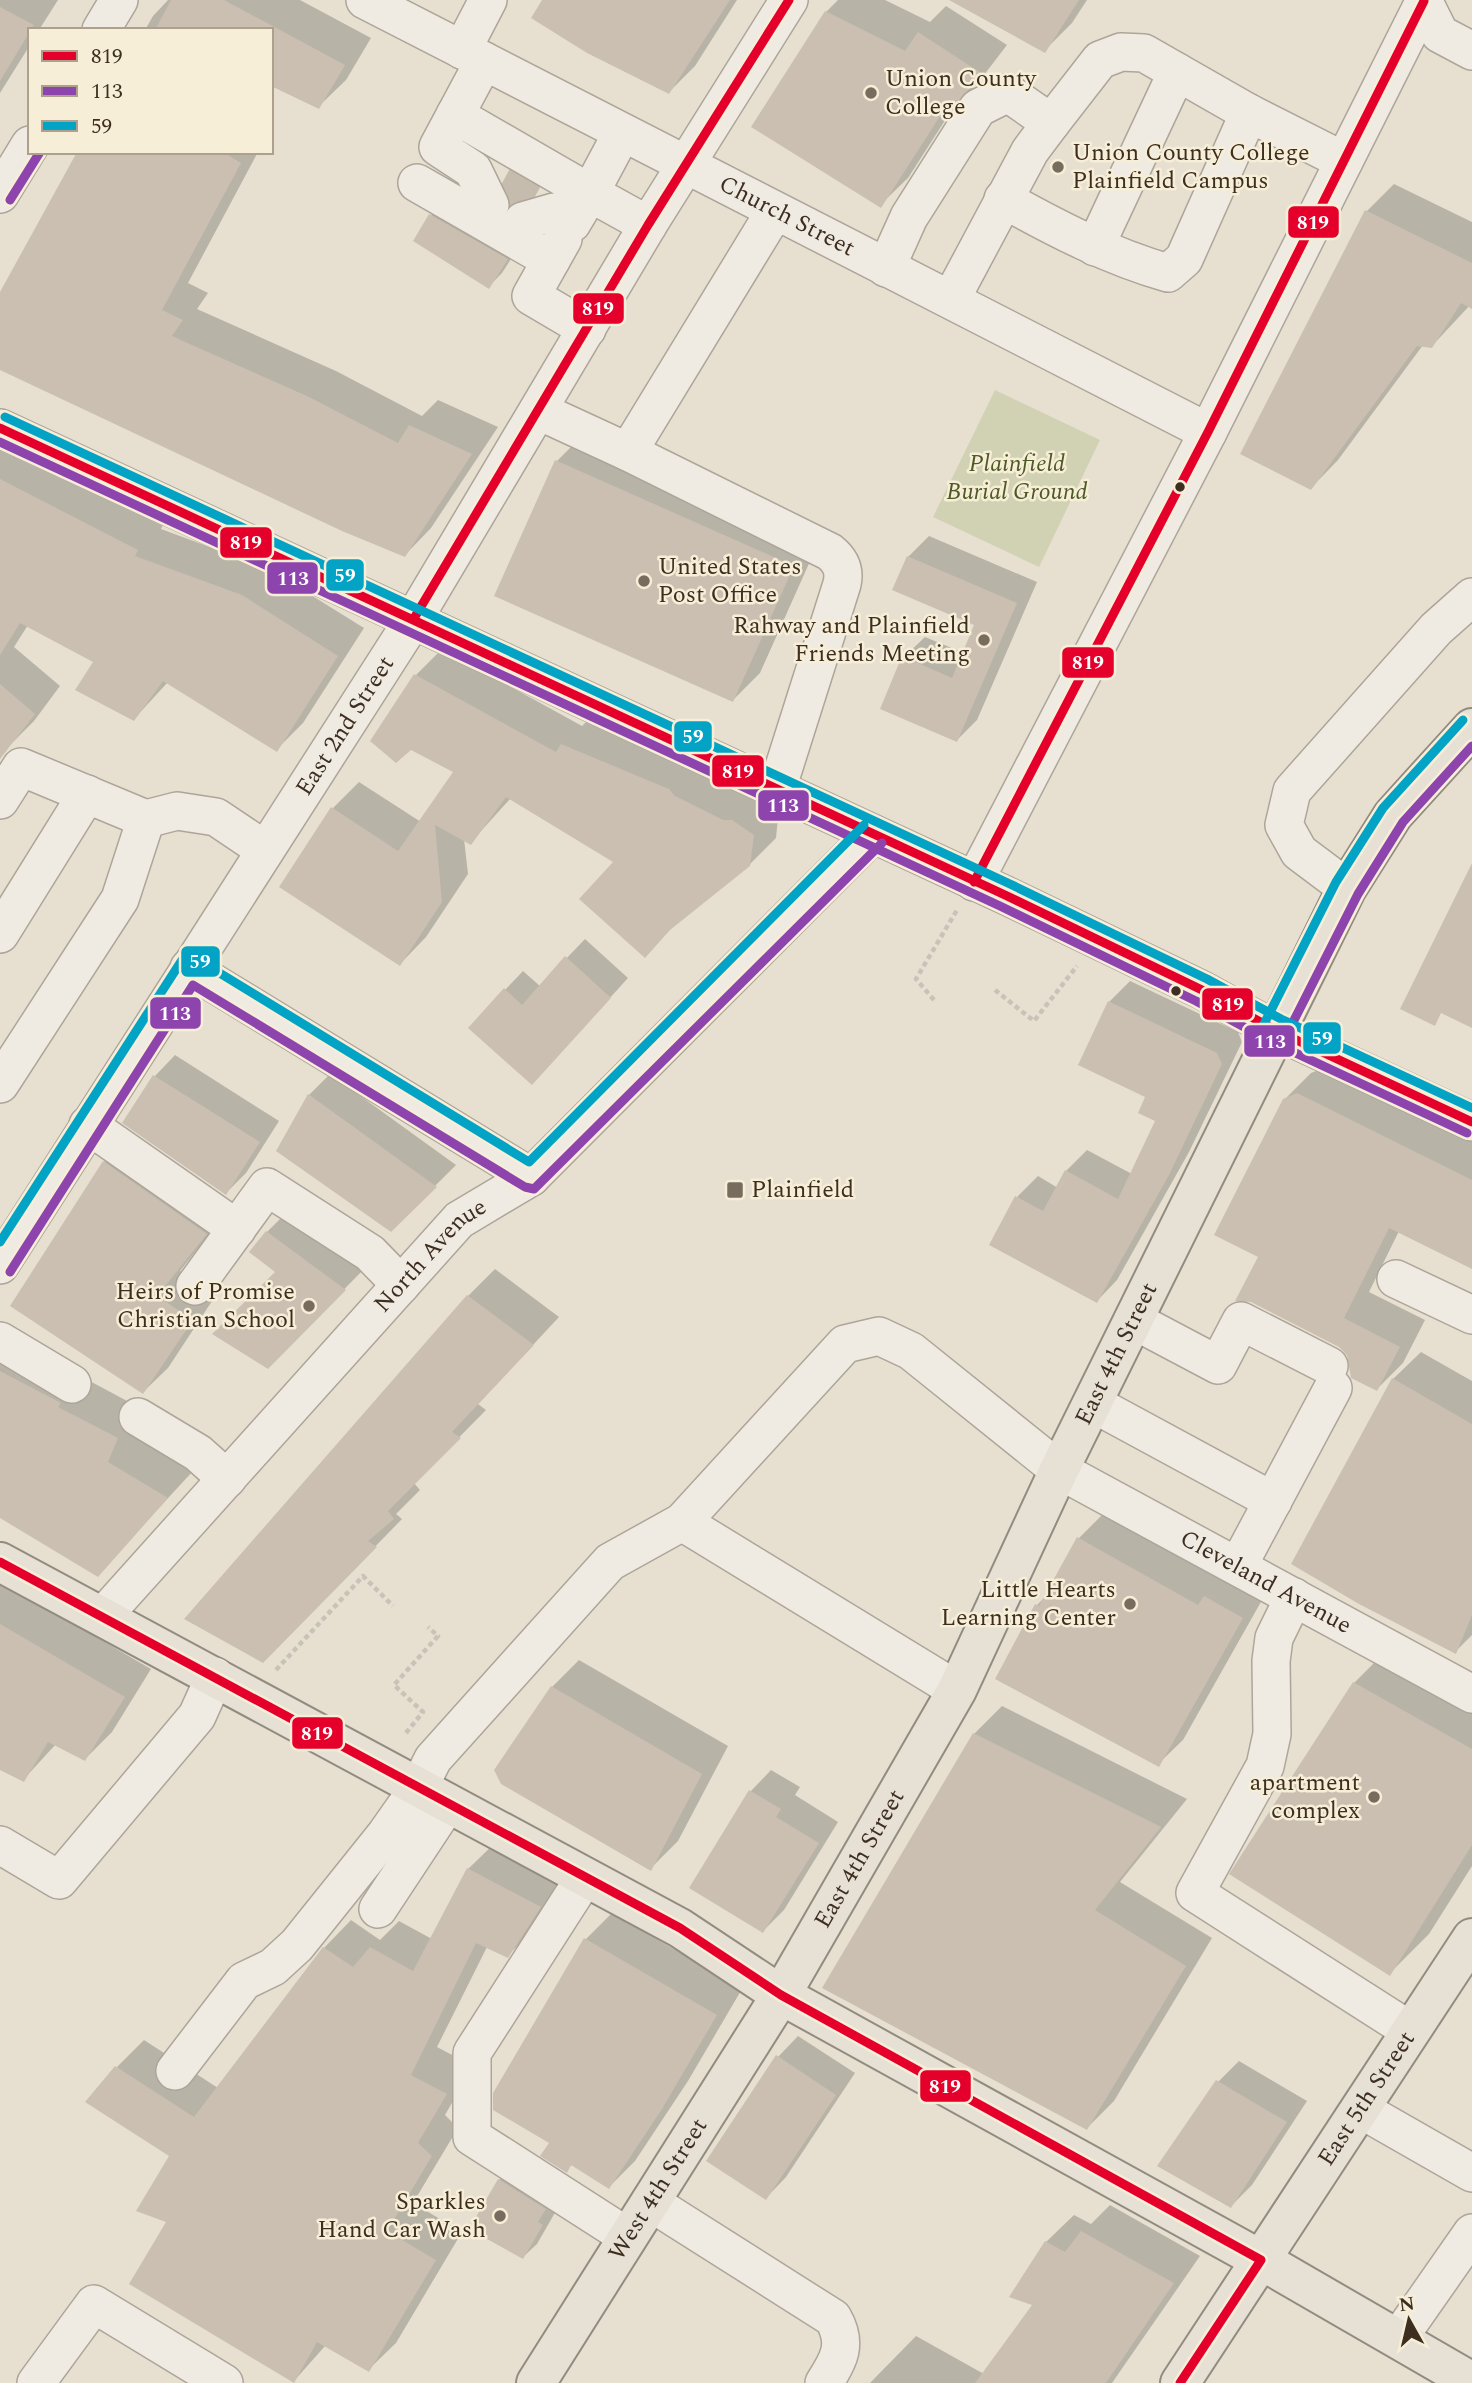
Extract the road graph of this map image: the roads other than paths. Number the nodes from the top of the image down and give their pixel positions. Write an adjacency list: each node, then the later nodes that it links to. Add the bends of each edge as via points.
1 (119, 0): 6 (street)
2 (365, 0): 8 (street, Church Street)
3 (488, 0): 8 (street)
4 (789, 0): 17 (street, East 2nd Street)
5 (1425, 0): 7 (street, via 1440,34); 16 (street)
6 (102, 28)
7 (1472, 51)
8 (473, 55): 11 (street); 13 (street, Church Street)
9 (1177, 72): 10 (street); 12 (street, via 1144,52 1121,52 1100,60); 23 (street)
10 (1250, 113): 16 (street); 23 (street, via 1184,259 1168,273)
11 (456, 115): 15 (street); 19 (street)
12 (1051, 123): 20 (street); 25 (street, via 1008,93 978,108 909,218)
13 (622, 133): 17 (street, Church Street); 19 (street)
14 (28, 148): 18 (street)
15 (438, 148): 19 (street); 24 (street, via 409,196)
16 (1344, 161): 30 (street)
17 (688, 165): 21 (street, Church Street); 22 (street, East 2nd Street)
18 (0, 194)
19 (529, 196): 22 (street); 24 (street)
20 (1003, 200): 23 (street); 26 (street)
21 (775, 211): 25 (street, Church Street); 31 (street)
22 (648, 225): 27 (street, East 2nd Street)
23 (1095, 247)
24 (551, 260): 27 (street, via 531,296)
25 (886, 268): 26 (street, Church Street)
26 (951, 299): 30 (street, Church Street)
27 (587, 330): 28 (street, East 2nd Street)
28 (539, 411): 31 (street); 33 (street, East 2nd Street)
29 (0, 428): 33 (street)
30 (1208, 432): 41 (street)
31 (628, 452): 35 (street, via 830,552 844,570)
32 (1472, 597): 42 (street, via 1436,629 1292,791 1284,825 1299,852)
33 (413, 620): 35 (street); 40 (street, East 2nd Street)
34 (1468, 740): 42 (main road, East 4th Street, via 1393,815)
35 (777, 789): 39 (street)
36 (87, 794): 37 (street, via 21,766); 38 (street); 43 (street)
37 (0, 800)
38 (146, 819): 40 (street, via 177,811 215,817); 46 (street, via 120,899)
39 (873, 834): 41 (street); 49 (street, North Avenue)
40 (265, 850): 44 (street, East 2nd Street)
41 (974, 882): 45 (street, via 1202,990)
42 (1347, 888): 45 (main road, East 4th Street)
43 (0, 934)
44 (189, 968): 48 (street, East 2nd Street); 49 (street)
45 (1275, 1030): 47 (street); 56 (main road, East 4th Street)
46 (0, 1084)
47 (1472, 1122)
48 (89, 1125): 50 (street); 51 (street, East 2nd Street)
49 (531, 1177): 53 (street, North Avenue, via 459,1220)
50 (237, 1229): 53 (street, via 267,1187 370,1254); 54 (street)
51 (0, 1265)
52 (1396, 1279): 55 (street)
53 (401, 1284): 62 (street, North Avenue)
54 (195, 1286)
55 (1472, 1315)
56 (1133, 1320): 59 (main road, East 4th Street); 63 (street, via 1218,1365 1241,1321 1331,1377)
57 (0, 1341): 58 (street)
58 (72, 1384)
59 (1092, 1403): 61 (main road, East 4th Street); 63 (street)
60 (138, 1417): 62 (street, via 198,1454)
61 (1059, 1470): 64 (street, Cleveland Avenue, via 911,1351 878,1336 845,1344); 66 (street, Cleveland Avenue); 70 (main road, East 4th Street)
62 (227, 1479): 68 (street, North Avenue)
63 (1273, 1501): 66 (street)
64 (682, 1522): 70 (street); 72 (street, Cleveland Avenue, via 610,1562 433,1759)
65 (0, 1562): 68 (main road)
66 (1238, 1566): 67 (street, Cleveland Avenue)
67 (1294, 1597): 71 (street, Cleveland Avenue); 78 (street, via 1275,1638 1271,1661 1272,1734 1265,1766 1195,1893)
68 (104, 1615): 69 (main road)
69 (215, 1676): 72 (main road); 73 (street, via 197,1716 59,1880)
70 (957, 1690): 77 (main road, East 4th Street)
71 (1472, 1694)
72 (433, 1795): 74 (main road); 75 (street); 79 (street, via 386,1834 297,1945 273,1967 244,1981)
73 (0, 1845)
74 (585, 1877): 77 (main road, via 680,1928); 84 (street, via 472,2053 472,2137)
75 (378, 1909)
76 (1472, 1938): 78 (main road, East 5th Street)
77 (781, 1995): 82 (main road, West 4th Street); 85 (main road)
78 (1411, 2031): 80 (main road, East 5th Street)
79 (174, 2071)
80 (1360, 2109): 81 (street); 85 (main road, East 5th Street)
81 (1472, 2173)
82 (650, 2202): 84 (main road, West 4th Street); 91 (street, via 833,2318 842,2348)
83 (1472, 2233): 86 (street)
84 (628, 2237): 90 (main road, West 4th Street)
85 (1261, 2260): 86 (main road); 92 (main road, East 5th Street)
86 (1398, 2339): 87 (main road)
87 (1472, 2382)
88 (36, 2383): 89 (street, via 94,2304)
89 (224, 2383)
90 (537, 2383)
91 (824, 2383)
92 (1180, 2383)

